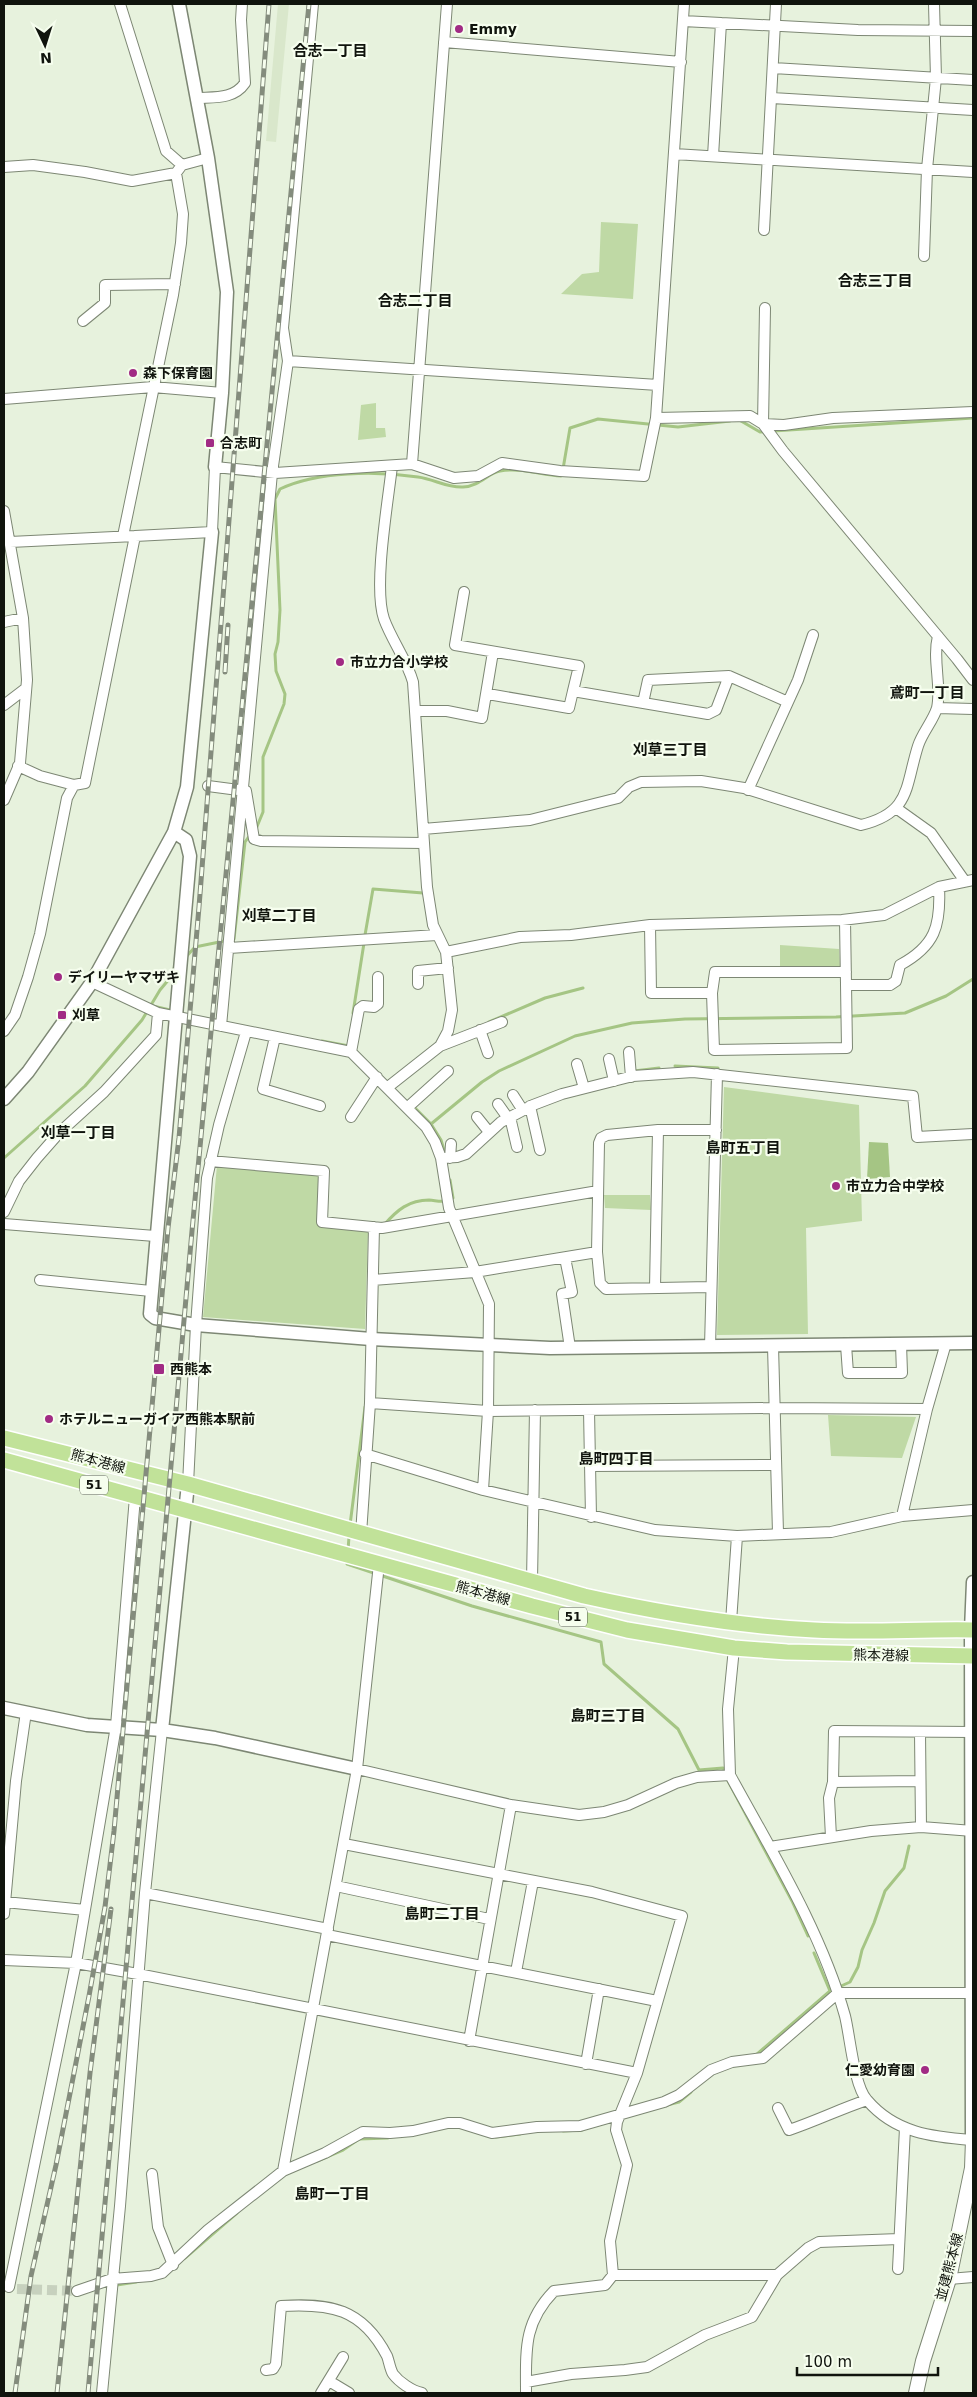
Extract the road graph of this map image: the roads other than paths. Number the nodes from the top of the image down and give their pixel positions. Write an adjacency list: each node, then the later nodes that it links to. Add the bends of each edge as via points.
1 (120, 4): 28 (street, via 166,151)
2 (179, 4): 19 (street)
3 (242, 4): 19 (street, via 246,83 239,91 225,97)
4 (313, 4): 36 (street, via 283,328)
5 (447, 4): 14 (street)
6 (684, 4): 9 (street)
7 (776, 4): 11 (street)
8 (934, 4): 12 (street)
9 (683, 21): 10 (street); 15 (street)
10 (721, 23): 11 (street); 24 (street)
11 (775, 26): 12 (street); 16 (street)
12 (935, 30): 13 (street); 17 (street)
13 (973, 30)
14 (444, 42): 15 (street); 37 (street)
15 (681, 62): 23 (street)
16 (773, 68): 17 (street); 20 (street)
17 (936, 78): 18 (street); 21 (street)
18 (973, 80)
19 (198, 98): 25 (street)
20 (772, 98): 21 (street); 26 (street)
21 (933, 108): 22 (street); 29 (street)
22 (973, 110)
23 (674, 154): 24 (street); 38 (street)
24 (713, 156): 26 (street)
25 (208, 158): 28 (street); 40 (street, via 227,292)
26 (766, 159): 29 (street); 31 (street)
27 (4, 167): 28 (street, via 33,165 132,181)
28 (179, 169): 33 (street, via 183,214)
29 (927, 169): 30 (street); 32 (street)
30 (973, 172)
31 (764, 230)
32 (924, 256)
33 (175, 284): 35 (street, via 105,286 106,303); 39 (street)
34 (765, 308): 44 (street)
35 (83, 321)
36 (288, 361): 37 (street); 48 (street)
37 (420, 368): 38 (street); 45 (street)
38 (658, 385): 43 (street)
39 (153, 388): 40 (street); 41 (street); 51 (street)
40 (222, 393): 47 (street)
41 (4, 399)
42 (973, 412): 44 (street)
43 (656, 418): 44 (street, via 750,416); 45 (street, via 644,476 560,471 502,463 478,476 454,478)
44 (763, 424): 58 (street)
45 (412, 464): 46 (street)
46 (392, 466): 48 (street); 70 (street, via 384,532 381,604 384,620 414,682)
47 (215, 467): 48 (street); 50 (street)
48 (272, 473): 74 (street)
49 (4, 511): 53 (street)
50 (212, 532): 52 (street); 79 (street, via 187,787)
51 (124, 536): 52 (street); 53 (street)
52 (135, 536): 72 (street, via 85,783)
53 (10, 542): 55 (street)
54 (464, 592): 59 (street, via 455,645)
55 (23, 618): 56 (street); 62 (street, via 27,680)
56 (4, 622)
57 (813, 636): 65 (street)
58 (938, 636): 61 (street); 68 (street, via 935,647)
59 (493, 652): 63 (street, via 578,666); 64 (street)
60 (730, 676): 65 (street); 66 (street, via 648,680); 66 (street, via 716,710 708,714)
61 (973, 680)
62 (24, 689): 67 (street); 71 (street)
63 (573, 691): 64 (street, via 569,708); 66 (street)
64 (488, 694): 70 (street, via 482,718)
65 (788, 702): 75 (street)
66 (643, 703)
67 (4, 705)
68 (936, 708): 69 (street); 77 (street, via 918,745 911,778)
69 (973, 709)
70 (416, 711): 78 (street)
71 (18, 766): 72 (street); 76 (street)
72 (74, 785): 98 (street, via 67,798 40,934 28,977 15,1015)
73 (208, 786): 74 (street)
74 (241, 789): 80 (street, via 246,791 254,839); 86 (street)
75 (748, 790): 77 (street, via 861,825 880,820); 78 (street, via 701,781 641,782 629,787 618,798 530,820)
76 (4, 800)
77 (896, 808): 81 (street, via 931,833)
78 (423, 829): 80 (street)
79 (174, 832): 91 (street); 96 (street, via 186,840 190,856)
80 (424, 842): 85 (street, via 427,887)
81 (969, 880): 82 (street)
82 (939, 887): 83 (street, via 886,915); 93 (street, via 937,927 918,955 900,965 896,981 890,985)
83 (845, 920): 84 (street); 89 (street)
84 (650, 925): 87 (street, via 571,935 520,937); 94 (street, via 651,994)
85 (437, 935): 86 (street); 87 (street)
86 (229, 948): 99 (street)
87 (446, 952): 88 (street)
88 (448, 968): 92 (street, via 418,971); 103 (street, via 452,1019)
89 (846, 972): 93 (street); 94 (street, via 715,972)
90 (378, 977): 104 (street, via 378,1004 359,1009)
91 (92, 982): 95 (street); 117 (street, via 28,1072)
92 (418, 984)
93 (846, 985): 94 (street, via 847,1048 714,1050)
94 (712, 993)
95 (158, 1013): 96 (street); 135 (street, via 156,1035 37,1158 15,1187)
96 (176, 1017): 99 (street); 139 (street)
97 (502, 1022): 100 (street)
98 (5, 1024)
99 (221, 1026): 101 (street)
100 (480, 1030): 103 (street); 106 (street)
101 (246, 1032): 102 (street); 133 (street)
102 (275, 1037): 104 (street); 119 (street, via 263,1089)
103 (440, 1046): 114 (street)
104 (351, 1052): 111 (street)
105 (629, 1052): 112 (street)
106 (488, 1053)
107 (609, 1059): 113 (street)
108 (577, 1064): 115 (street)
109 (448, 1071): 120 (street)
110 (717, 1074): 112 (street, via 693,1072); 126 (street); 128 (street, via 913,1096 917,1137)
111 (377, 1077): 114 (street); 122 (street)
112 (631, 1077): 113 (street)
113 (614, 1081): 115 (street)
114 (388, 1087): 120 (street)
115 (584, 1088): 121 (street)
116 (513, 1095): 121 (street)
117 (4, 1099)
118 (498, 1104): 124 (street)
119 (320, 1106)
120 (408, 1107): 132 (street)
121 (526, 1108): 124 (street); 131 (street)
122 (351, 1117)
123 (477, 1117): 127 (street)
124 (509, 1117): 127 (street); 130 (street)
125 (658, 1130): 126 (street); 134 (street, via 601,1138); 146 (street)
126 (716, 1130): 145 (street)
127 (489, 1132): 132 (street, via 466,1154)
128 (973, 1134)
129 (451, 1144): 132 (street)
130 (517, 1146)
131 (540, 1150)
132 (446, 1158): 136 (street)
133 (210, 1161): 138 (street, via 324,1171 322,1222); 148 (street)
134 (598, 1191): 136 (street); 140 (street)
135 (4, 1212)
136 (452, 1216): 138 (street); 142 (street)
137 (4, 1224): 139 (street)
138 (374, 1227): 144 (street)
139 (156, 1236): 147 (street)
140 (597, 1252): 141 (street); 146 (street, via 600,1283 606,1288)
141 (565, 1258): 142 (street); 157 (street, via 572,1292 562,1294)
142 (475, 1272): 144 (street); 154 (street, via 489,1304)
143 (40, 1280): 147 (street)
144 (373, 1280): 149 (street)
145 (710, 1287): 146 (street); 156 (street)
146 (655, 1288)
147 (152, 1291): 148 (street, via 150,1314 155,1318)
148 (196, 1325): 149 (street); 169 (street)
149 (371, 1339): 154 (street); 158 (street)
150 (946, 1343): 151 (street); 152 (street); 160 (street)
151 (973, 1343)
152 (901, 1344): 153 (street); 153 (street, via 902,1373 848,1373)
153 (846, 1345): 155 (street)
154 (489, 1346): 157 (street); 163 (street)
155 (773, 1346): 156 (street); 159 (street)
156 (710, 1347): 157 (street)
157 (570, 1348)
158 (370, 1403): 163 (street); 165 (street)
159 (775, 1408): 160 (street); 162 (street); 167 (street)
160 (927, 1409): 175 (street)
161 (535, 1410): 162 (street); 163 (street); 172 (street)
162 (589, 1410): 168 (street)
163 (488, 1411): 170 (street)
164 (7, 1437): 169 (main road, 熊本港線 / 51)
165 (365, 1454): 170 (street); 178 (street)
166 (4, 1460): 171 (main road, 熊本港線 / 51)
167 (776, 1465): 168 (street); 177 (street)
168 (590, 1466): 176 (street)
169 (188, 1484): 174 (street); 178 (main road, 熊本港線 / 51)
170 (483, 1490): 172 (street)
171 (135, 1497): 174 (main road, 熊本港線 / 51); 189 (street)
172 (535, 1502): 176 (street); 181 (street)
173 (973, 1510): 175 (street)
174 (185, 1511): 180 (main road, 熊本港線 / 51); 190 (street)
175 (902, 1516): 177 (street, via 831,1532)
176 (591, 1517): 179 (street, via 655,1530)
177 (778, 1533): 179 (street)
178 (361, 1534): 181 (main road, 熊本港線 / 51)
179 (736, 1536): 183 (street)
180 (379, 1564): 185 (main road, 熊本港線 / 51, via 584,1620); 193 (street)
181 (532, 1581): 183 (main road, 熊本港線 / 51, via 632,1607)
182 (973, 1582): 184 (street)
183 (731, 1622): 184 (main road, 熊本港線 / 51, via 815,1630)
184 (972, 1630): 186 (street)
185 (734, 1648): 186 (main road, 熊本港線 / 51, via 831,1654); 194 (street, via 728,1709)
186 (973, 1656): 192 (street)
187 (4, 1708): 188 (street)
188 (26, 1712): 189 (street, via 87,1725); 198 (street)
189 (116, 1726): 190 (street); 209 (street)
190 (162, 1730): 193 (street); 207 (street)
191 (920, 1732): 192 (street); 195 (street); 196 (street, via 834,1731)
192 (972, 1732): 200 (street)
193 (357, 1768): 197 (street); 202 (street)
194 (730, 1775): 197 (street, via 696,1777 604,1812 579,1815); 203 (street)
195 (920, 1781): 196 (street); 199 (street)
196 (833, 1782): 201 (street, via 829,1798)
197 (511, 1805): 204 (street)
198 (8, 1822): 208 (street)
199 (921, 1828): 200 (street); 201 (street)
200 (973, 1831): 220 (street)
201 (831, 1837): 203 (street)
202 (344, 1844): 204 (street); 206 (street)
203 (770, 1847): 219 (street, via 822,1949)
204 (497, 1874): 205 (street); 211 (street)
205 (533, 1881): 216 (street); 221 (street, via 592,1892 682,1916)
206 (336, 1886): 211 (street); 212 (street)
207 (145, 1893): 212 (street); 217 (street)
208 (5, 1902): 209 (street); 210 (street)
209 (85, 1910): 214 (street)
210 (4, 1914)
211 (489, 1918): 215 (street)
212 (327, 1932): 215 (street); 222 (street)
213 (4, 1960): 214 (street)
214 (76, 1963): 217 (street); 241 (street)
215 (481, 1965): 216 (street); 223 (street)
216 (516, 1972): 218 (street)
217 (138, 1974): 222 (street); 239 (street)
218 (600, 1989): 221 (street); 224 (street)
219 (838, 1993): 220 (street); 226 (street, via 857,2074); 228 (street, via 763,2058 732,2062 711,2070 679,2095)
220 (973, 1993): 230 (street)
221 (657, 2001): 225 (street)
222 (312, 2010): 223 (street); 231 (street)
223 (469, 2041): 224 (street)
224 (586, 2064): 225 (street)
225 (636, 2074): 228 (street)
226 (867, 2100): 227 (street, via 789,2130); 229 (street, via 885,2118)
227 (778, 2108)
228 (619, 2118): 231 (street, via 580,2126 537,2127 502,2133 460,2123 412,2131 363,2132); 236 (street, via 616,2130 627,2166 610,2241)
229 (904, 2128): 230 (street, via 932,2137); 233 (street)
230 (973, 2140): 240 (main road, 並建熊本線, via 972,2168)
231 (283, 2170): 234 (street, via 208,2230)
232 (152, 2174): 234 (street, via 158,2227)
233 (899, 2239): 235 (street); 237 (street, via 820,2242 808,2248)
234 (173, 2265): 239 (street, via 151,2276)
235 (898, 2269)
236 (613, 2275): 237 (street); 246 (street, via 604,2286 554,2291 540,2305 530,2328)
237 (777, 2275): 246 (street, via 752,2317 705,2335 647,2367)
238 (973, 2277): 240 (street)
239 (112, 2279): 242 (street); 247 (street)
240 (948, 2279): 252 (main road, 並建熊本線)
241 (10, 2287)
242 (77, 2290)
243 (343, 2357): 245 (street)
244 (266, 2370): 250 (street, via 273,2369 276,2364 280,2306 323,2306 342,2310 359,2320 375,2335 393,2374 413,2391)
245 (329, 2381): 248 (street); 249 (street)
246 (526, 2382): 251 (street)
247 (102, 2393)
248 (321, 2393)
249 (349, 2393)
250 (422, 2393)
251 (526, 2393)
252 (916, 2393)

